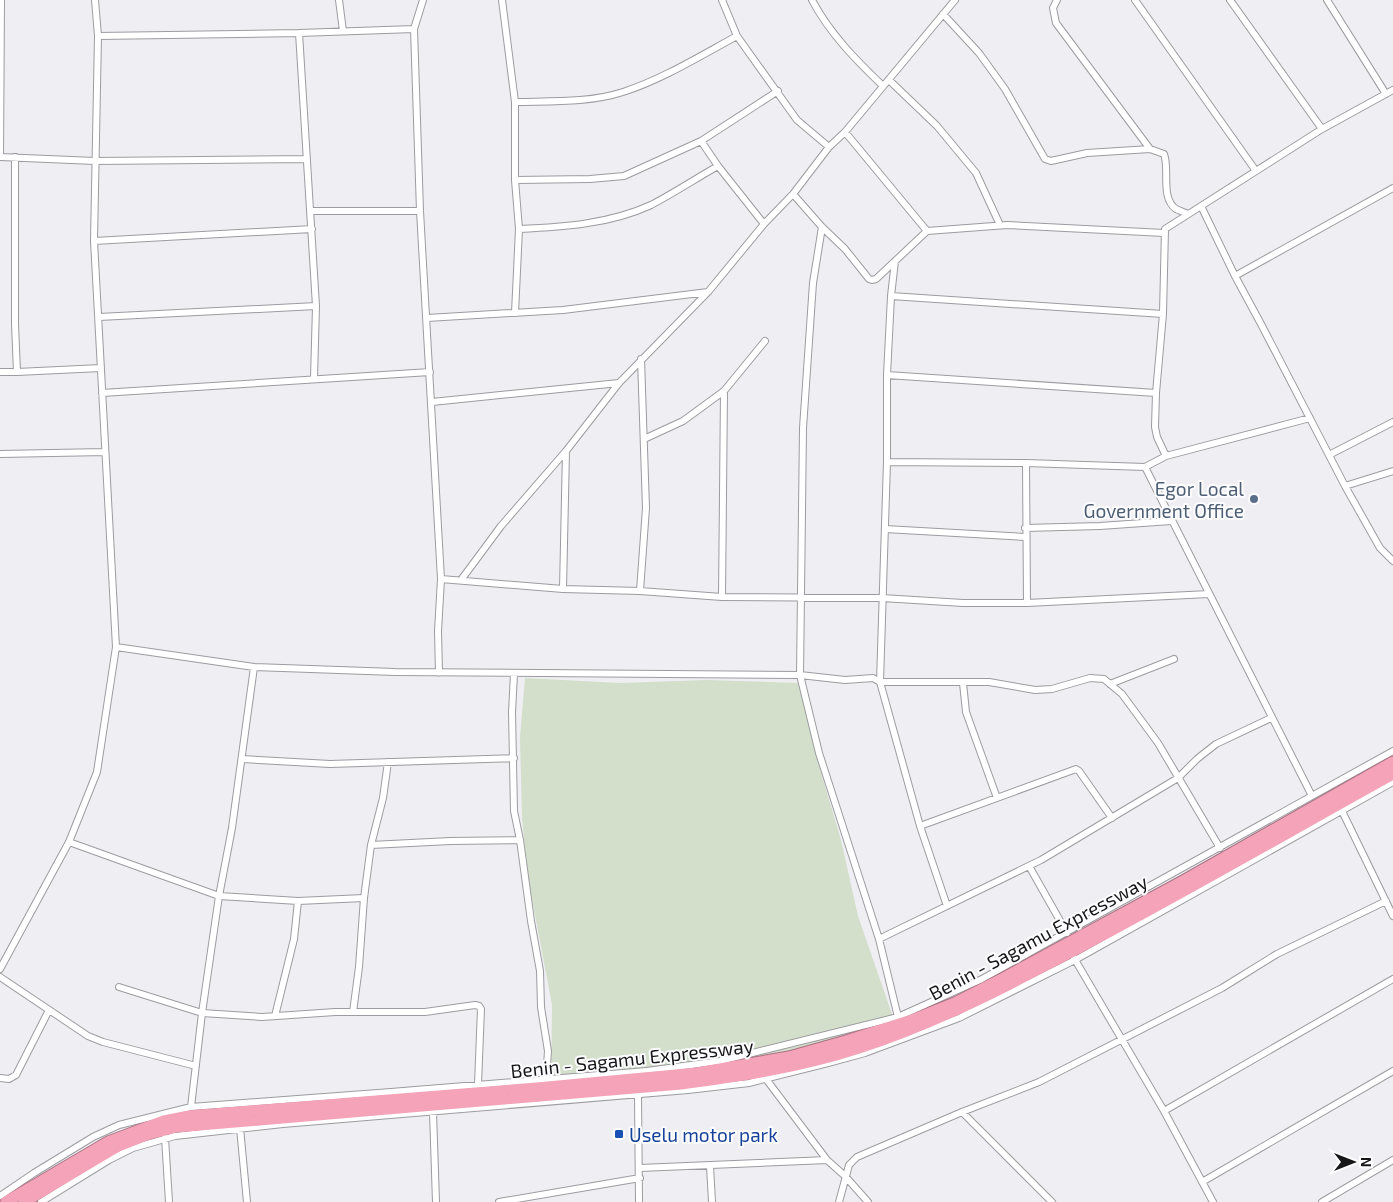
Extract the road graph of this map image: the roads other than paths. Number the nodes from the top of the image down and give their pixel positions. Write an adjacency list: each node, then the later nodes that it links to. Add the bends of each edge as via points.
1 (1, 0): 19 (street)
2 (95, 0): 17 (street)
3 (339, 0): 15 (street)
4 (423, 0): 14 (street)
5 (502, 0): 25 (street)
6 (722, 0): 18 (street)
7 (812, 0): 21 (street, via 845,49)
8 (955, 0): 13 (street)
9 (1057, 0): 30 (street, via 1053,8 1056,23)
10 (1135, 0): 36 (street)
11 (1230, 0): 26 (street)
12 (1327, 0): 24 (street)
13 (943, 14): 20 (street); 30 (street, via 979,53 1005,89 1045,159 1051,161 1087,153)
14 (414, 30): 15 (street); 42 (street)
15 (343, 31): 16 (street)
16 (298, 33): 17 (street); 33 (street)
17 (98, 36): 34 (street)
18 (737, 36): 23 (street); 25 (street, via 668,74 622,93 587,100)
19 (1, 65): 31 (street)
20 (889, 80): 21 (street); 45 (street, via 937,126 976,173)
21 (883, 86): 27 (street)
22 (1393, 90): 24 (street)
23 (778, 91): 28 (street); 29 (street, via 797,120)
24 (1386, 94): 26 (street)
25 (515, 102): 37 (street)
26 (1322, 129): 36 (street)
27 (845, 132): 29 (street); 49 (street)
28 (700, 141): 35 (street); 37 (street, via 624,176)
29 (829, 147): 39 (street)
30 (1150, 148): 43 (street, via 1165,155 1170,200 1175,208)
31 (0, 157): 32 (street)
32 (15, 158): 34 (street); 65 (street)
33 (307, 160): 34 (street); 41 (street)
34 (95, 161): 51 (street)
35 (718, 166): 44 (street); 48 (street, via 650,205 612,218 566,227)
36 (1256, 170): 40 (street)
37 (515, 180): 48 (street)
38 (1393, 188): 53 (street)
39 (793, 194): 44 (street); 46 (street)
40 (1201, 206): 43 (street); 53 (street)
41 (311, 211): 42 (street); 47 (street)
42 (420, 211): 60 (street)
43 (1188, 214): 50 (street, via 1165,228)
44 (764, 224): 54 (street)
45 (1000, 225): 49 (street); 50 (street)
46 (822, 227): 52 (street, via 869,279 876,279); 99 (street, via 813,283 803,428)
47 (312, 229): 51 (street); 56 (street)
48 (519, 229): 57 (street)
49 (927, 231): 52 (street)
50 (1164, 233): 58 (street)
51 (94, 241): 59 (street)
52 (894, 261): 55 (street)
53 (1235, 276): 74 (street)
54 (708, 292): 57 (street); 62 (street)
55 (891, 296): 58 (street); 67 (street)
56 (316, 306): 59 (street); 68 (street)
57 (516, 313): 60 (street)
58 (1163, 314): 72 (street)
59 (99, 317): 63 (street)
60 (426, 318): 66 (street)
61 (765, 341): 70 (street)
62 (641, 359): 69 (street); 76 (street)
63 (101, 368): 65 (street); 71 (street)
64 (0, 372): 65 (street)
65 (17, 372)
66 (430, 372): 68 (street); 73 (street)
67 (887, 375): 72 (street); 83 (street)
68 (314, 378): 71 (street)
69 (619, 383): 73 (street); 77 (street)
70 (724, 391): 76 (street, via 683,421); 98 (street)
71 (102, 393): 78 (street)
72 (1156, 393): 81 (street, via 1155,427)
73 (432, 402): 93 (street)
74 (1310, 418): 80 (street); 81 (street)
75 (1393, 422): 80 (street)
76 (644, 439): 96 (street, via 646,508)
77 (566, 451): 94 (street, via 501,526); 95 (street)
78 (106, 452): 79 (street); 102 (street)
79 (0, 454): 82 (street)
80 (1329, 455): 87 (street)
81 (1166, 456): 85 (street)
82 (0, 460)
83 (887, 462): 84 (street); 89 (street)
84 (1026, 463): 85 (street); 90 (street)
85 (1145, 467): 88 (street)
86 (1393, 470): 87 (street)
87 (1345, 486): 92 (street, via 1380,548)
88 (1171, 521): 90 (street); 97 (street)
89 (885, 528): 91 (street); 100 (street)
90 (1025, 528): 91 (street)
91 (1026, 537): 101 (street)
92 (1393, 561)
93 (441, 578): 94 (street); 105 (street)
94 (461, 580): 95 (street)
95 (563, 589): 96 (street)
96 (640, 591): 98 (street)
97 (1209, 594): 101 (street); 111 (street)
98 (722, 597): 99 (street)
99 (802, 598): 100 (street); 107 (street)
100 (882, 598): 101 (street); 108 (street)
101 (1027, 604)
102 (116, 647): 104 (street); 126 (street, via 97,772)
103 (1174, 659): 110 (street)
104 (254, 667): 105 (street); 114 (street)
105 (439, 673): 106 (street)
106 (514, 674): 107 (street); 113 (street)
107 (800, 676): 108 (street, via 845,680 873,678); 137 (street, via 819,753)
108 (880, 682): 109 (street); 124 (street)
109 (963, 683): 110 (street, via 988,682 1034,690 1052,690 1090,678 1104,679); 121 (street, via 966,712)
110 (1110, 684): 118 (street, via 1122,694 1158,743)
111 (1271, 718): 118 (street, via 1216,744); 120 (street)
112 (1393, 751): 120 (street)
113 (514, 758): 115 (street); 125 (street, via 514,811)
114 (242, 759): 115 (street, via 330,764); 130 (street)
115 (388, 762): 127 (street)
116 (1393, 762): 142 (highway, Benin - Sagamu Expressway)
117 (1393, 774): 138 (highway)
118 (1178, 778): 123 (street); 128 (street)
119 (1393, 782): 122 (street)
120 (1312, 796): 128 (street)
121 (997, 798): 123 (street, via 1076,769); 124 (street)
122 (1342, 811): 133 (street); 138 (street)
123 (1112, 818): 129 (street)
124 (920, 826): 134 (street)
125 (520, 840): 127 (street); 153 (street, via 540,971 540,1008 548,1051)
126 (69, 842): 130 (street); 139 (street)
127 (371, 845): 131 (street)
128 (1220, 848): 136 (street)
129 (1029, 866): 134 (street); 136 (street)
130 (219, 896): 132 (street); 146 (street)
131 (364, 898): 132 (street); 145 (street)
132 (298, 901): 147 (street, via 294,939)
133 (1386, 901): 135 (street); 149 (street, via 1277,954 1222,988)
134 (947, 906): 137 (street)
135 (1393, 916)
136 (1067, 933): 148 (street, via 982,979)
137 (879, 939): 148 (street)
138 (1073, 956): 142 (highway); 149 (street); 154 (street, via 983,1006 919,1034 865,1053)
139 (0, 969)
140 (0, 977): 144 (street)
141 (1393, 978): 158 (street)
142 (1002, 984): 171 (highway, Benin - Sagamu Expressway, via 912,1020 846,1041 789,1057 697,1073 189,1116 164,1121 108,1142); 172 (highway, via 944,1016 857,1049 737,1076 627,1089 176,1127 118,1146)
143 (119, 987): 146 (street)
144 (48, 1010): 150 (street, via 103,1042); 152 (street, via 16,1075 9,1079)
145 (353, 1012): 147 (street); 155 (street, via 425,1012 479,1006)
146 (202, 1013): 147 (street); 150 (street)
147 (276, 1016)
148 (898, 1017): 153 (street, via 720,1061)
149 (1122, 1040): 158 (street); 160 (street, via 1039,1082)
150 (196, 1066): 157 (street)
151 (1393, 1072): 169 (street)
152 (0, 1078)
153 (546, 1079): 155 (street)
154 (766, 1079): 156 (street); 163 (street)
155 (478, 1084): 157 (street)
156 (638, 1095): 159 (street); 166 (street)
157 (191, 1107): 170 (street, via 118,1125 93,1137)
158 (1164, 1111): 169 (street)
159 (433, 1112): 161 (street); 176 (street)
160 (962, 1112): 167 (street, via 857,1157); 182 (street)
161 (240, 1128): 162 (street); 175 (street)
162 (165, 1138): 173 (street, via 109,1160); 174 (street)
163 (827, 1160): 165 (street); 167 (street)
164 (1393, 1160): 184 (street)
165 (710, 1166): 166 (street); 179 (street)
166 (640, 1168): 168 (street)
167 (845, 1176): 180 (street); 181 (street)
168 (640, 1178): 177 (street); 178 (street)
169 (1202, 1182): 183 (street)
170 (0, 1196)
171 (6, 1202)
172 (24, 1202)
173 (41, 1202)
174 (170, 1202)
175 (247, 1202)
176 (436, 1202)
177 (499, 1202)
178 (639, 1202)
179 (712, 1202)
180 (839, 1202)
181 (868, 1202)
182 (1052, 1202)
183 (1213, 1202)
184 (1322, 1202)

